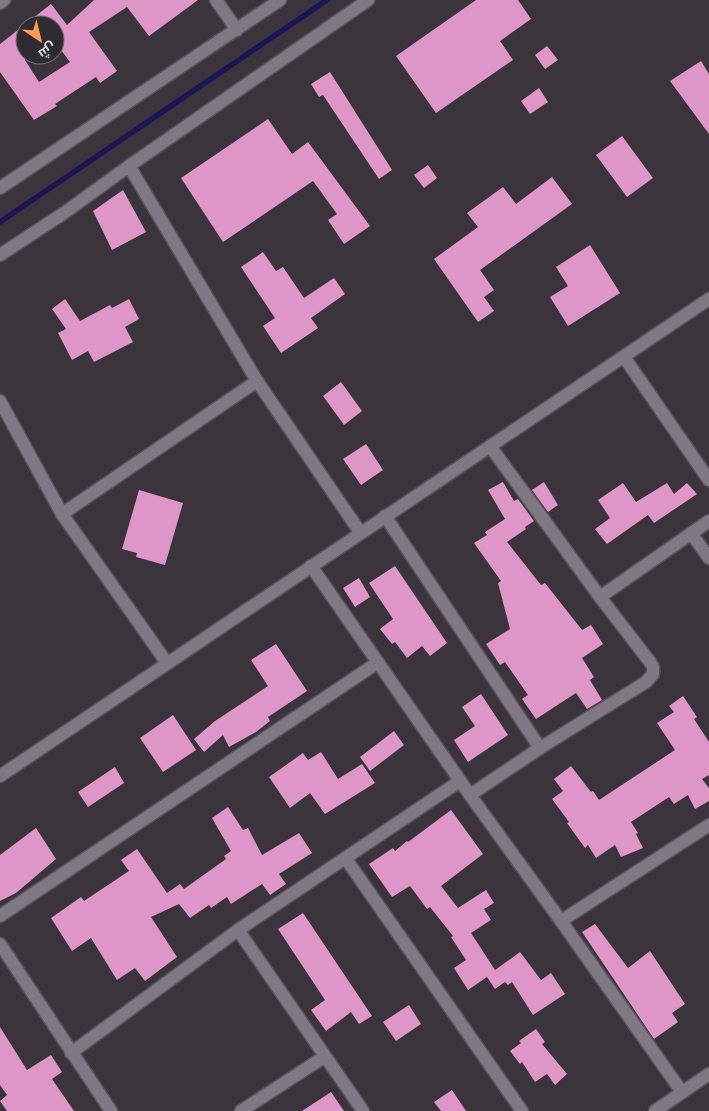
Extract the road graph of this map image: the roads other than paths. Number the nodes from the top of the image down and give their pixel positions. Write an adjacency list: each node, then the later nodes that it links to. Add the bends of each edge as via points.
1 (4, 0): 5 (street)
2 (216, 0): 6 (street)
3 (280, 0): 6 (street)
4 (368, 0): 7 (street)
5 (0, 3)
6 (237, 30): 8 (street)
7 (129, 166): 9 (street); 12 (street)
8 (0, 188)
9 (0, 256)
10 (709, 299): 11 (street)
11 (624, 357): 14 (street); 15 (street)
12 (257, 381): 16 (street); 19 (street)
13 (0, 401): 16 (street)
14 (490, 446): 17 (street); 23 (street)
15 (709, 480)
16 (62, 514): 24 (street)
17 (385, 516): 19 (street); 26 (street)
18 (709, 521): 20 (street)
19 (360, 532): 22 (street)
20 (691, 533): 21 (street); 23 (street)
21 (709, 558)
22 (311, 566): 24 (street); 25 (street)
23 (600, 596): 26 (street, via 650,662 653,674 646,682)
24 (167, 663): 27 (street)
25 (378, 663): 28 (street); 32 (street)
26 (540, 748): 29 (street)
27 (0, 776)
28 (460, 781): 29 (street); 31 (street)
29 (470, 795): 33 (street)
30 (709, 825): 33 (street)
31 (346, 859): 34 (street); 43 (street)
32 (0, 916)
33 (561, 921): 39 (street)
34 (238, 930): 36 (street); 37 (street)
35 (0, 944): 36 (street)
36 (71, 1053): 40 (street)
37 (324, 1057): 41 (street); 42 (street)
38 (709, 1074): 39 (street)
39 (682, 1092): 44 (street)
40 (111, 1111)
41 (241, 1111)
42 (362, 1111)
43 (522, 1111)
44 (655, 1111)

